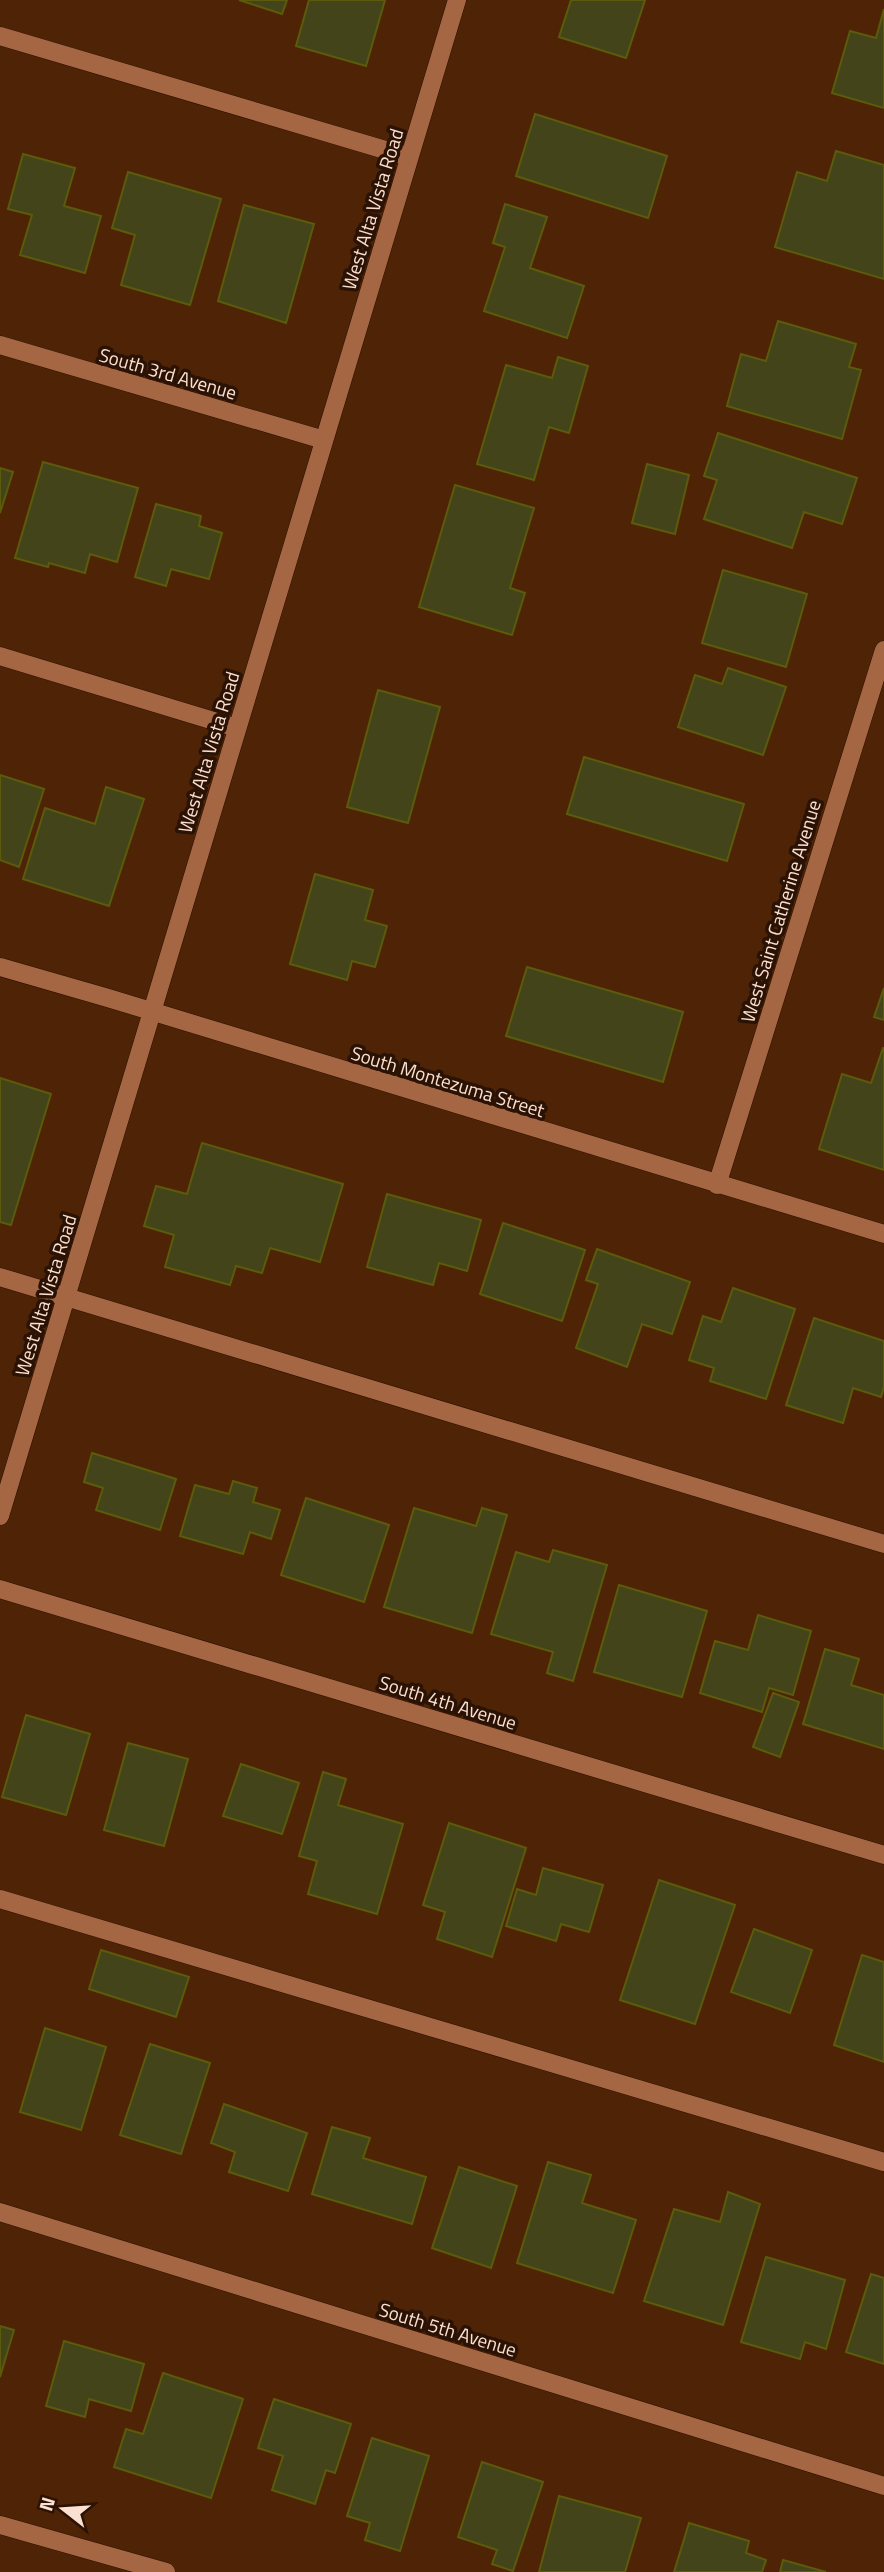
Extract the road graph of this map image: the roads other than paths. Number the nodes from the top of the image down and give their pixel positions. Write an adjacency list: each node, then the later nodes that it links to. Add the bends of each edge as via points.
1 (457, 0): 3 (street, West Alta Vista Road)
2 (0, 36): 3 (street)
3 (410, 157): 5 (street, West Alta Vista Road)
4 (0, 345): 5 (street, South 3rd Avenue)
5 (324, 440): 8 (street, West Alta Vista Road)
6 (884, 650): 11 (street, West Saint Catherine Avenue)
7 (0, 656): 8 (street)
8 (237, 729): 10 (street, West Alta Vista Road)
9 (0, 967): 10 (street, South Montezuma Street)
10 (152, 1013): 11 (street, South Montezuma Street); 14 (street, West Alta Vista Road)
11 (717, 1185): 12 (street, South Montezuma Street)
12 (884, 1234)
13 (0, 1277): 14 (street)
14 (66, 1297): 15 (street, West Alta Vista Road); 16 (street)
15 (0, 1516)
16 (884, 1544)
17 (0, 1589): 18 (street, South 4th Avenue)
18 (884, 1855)
19 (0, 1899): 20 (street)
20 (884, 2162)
21 (0, 2212): 22 (street, South 5th Avenue)
22 (884, 2486)
23 (0, 2525): 24 (street)
24 (166, 2572)

